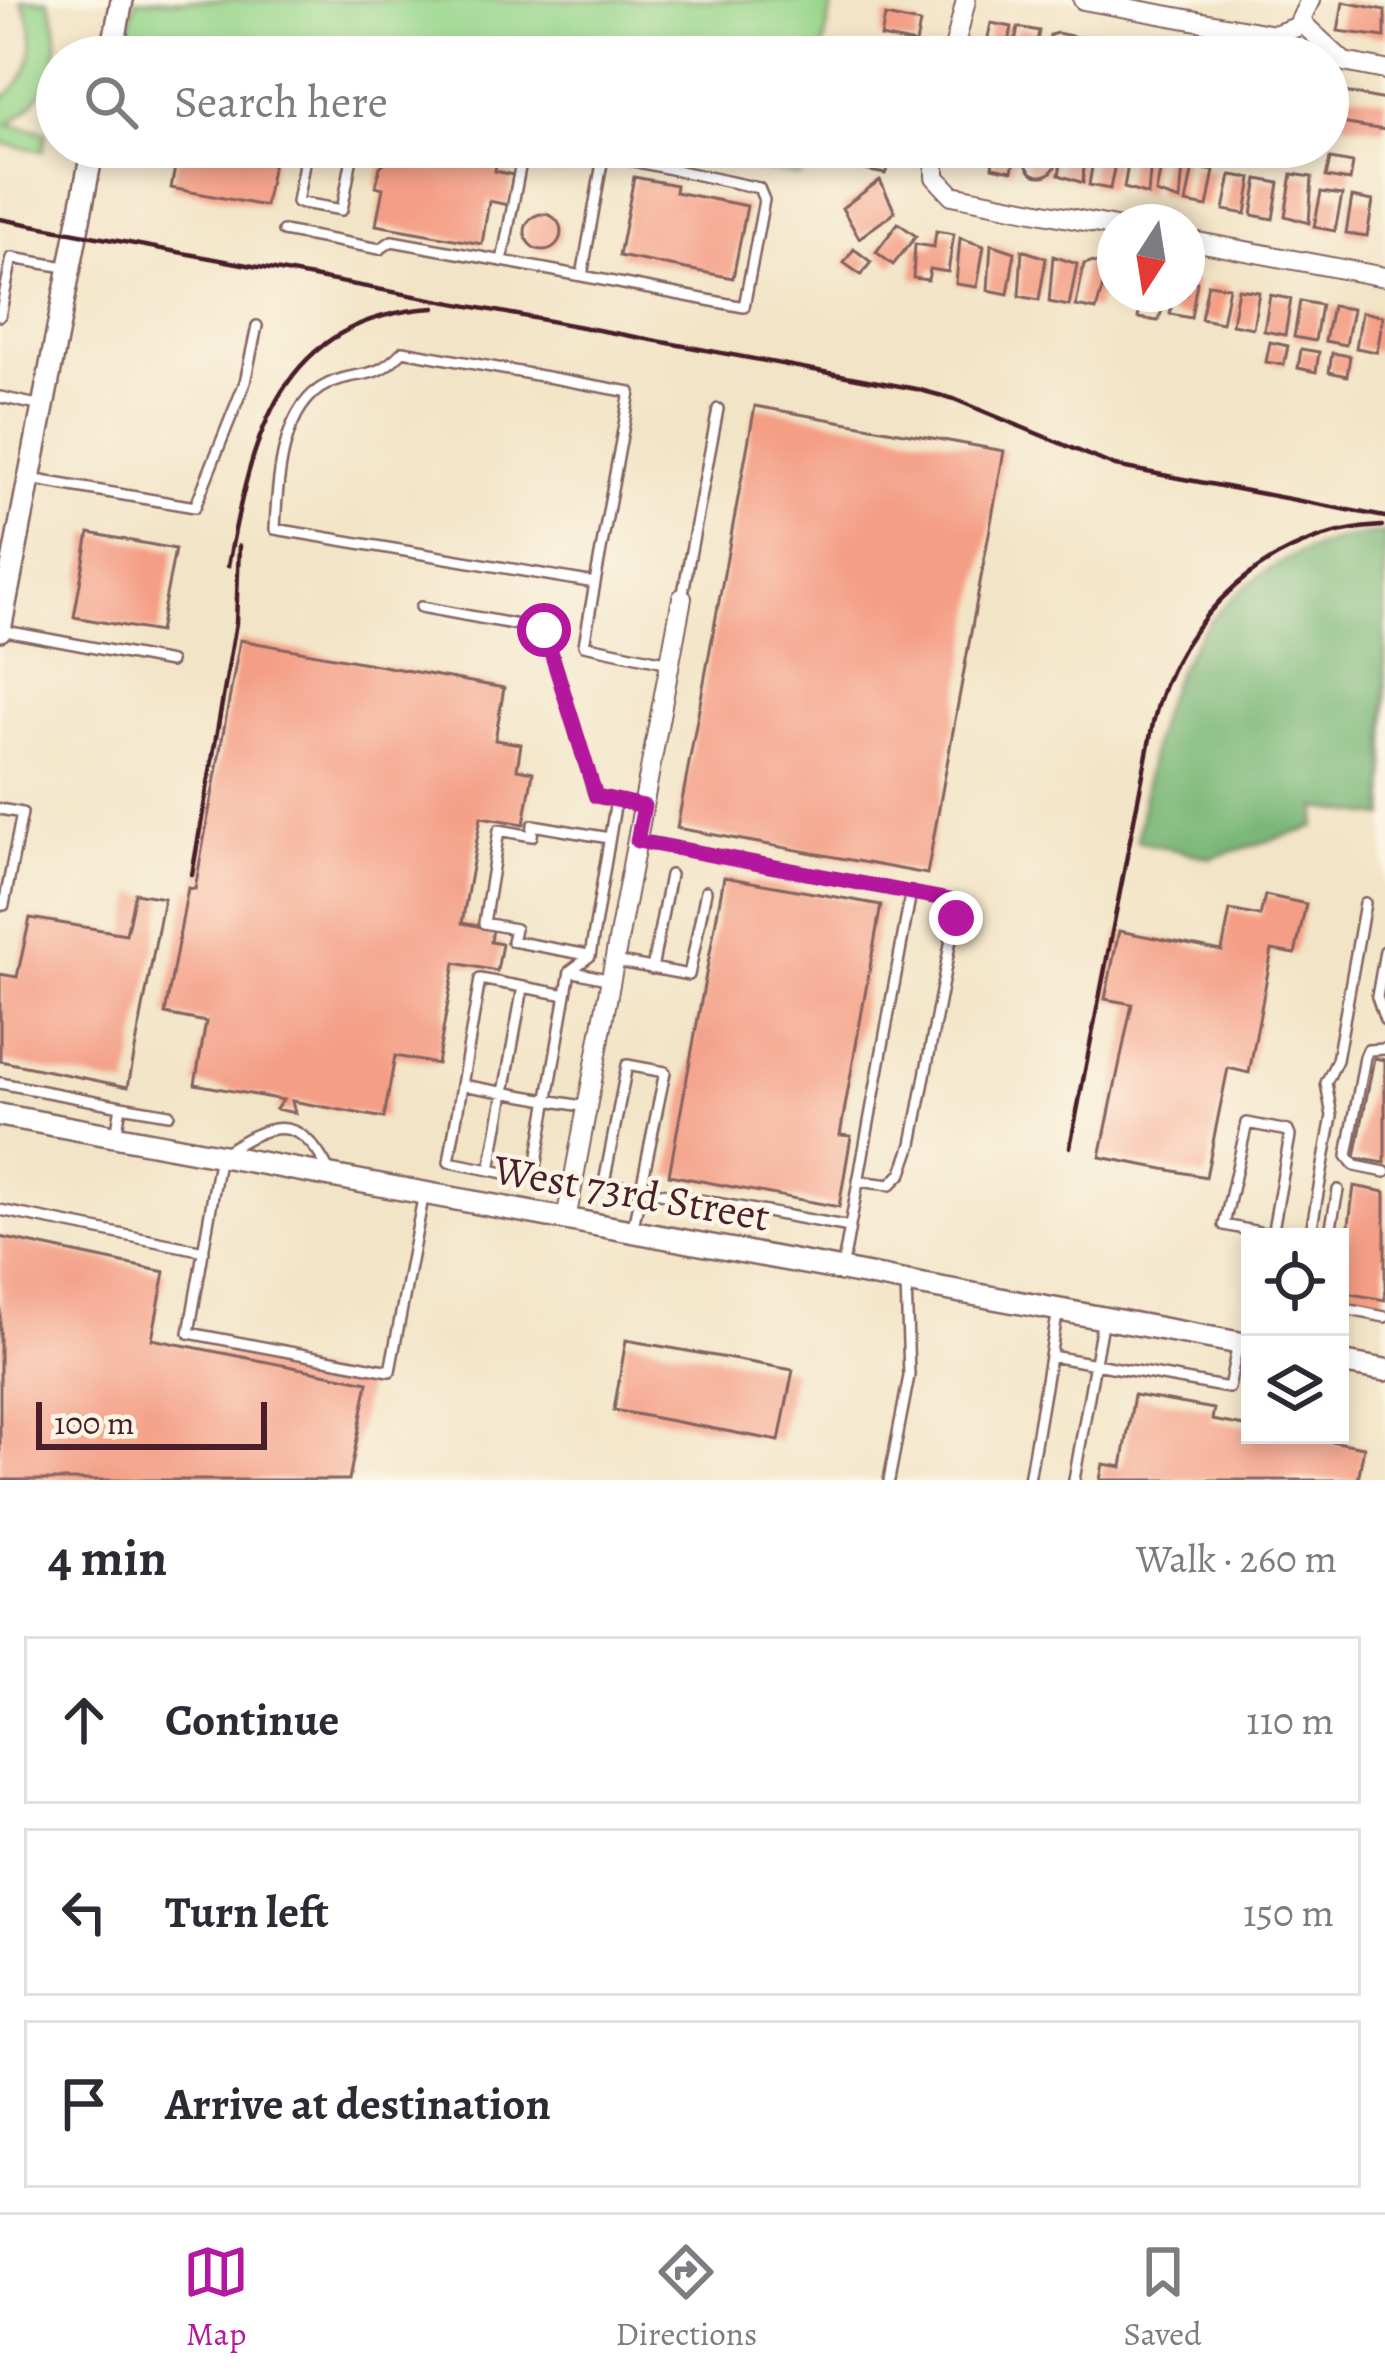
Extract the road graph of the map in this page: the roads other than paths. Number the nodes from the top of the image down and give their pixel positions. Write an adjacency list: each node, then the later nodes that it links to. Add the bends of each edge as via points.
1 (122, 0): 6 (street)
2 (966, 0): 7 (street)
3 (1083, 0): 5 (street, via 1268,34)
4 (1310, 0): 5 (street)
5 (1301, 22): 8 (street)
6 (115, 36)
7 (957, 36)
8 (1316, 36)
9 (1349, 63): 10 (street)
10 (1385, 70)
11 (89, 168): 23 (street)
12 (303, 168): 13 (lane, via 297,202 343,210)
13 (350, 168)
14 (520, 168): 22 (lane)
15 (601, 168): 24 (lane)
16 (658, 168): 24 (lane, via 759,188 764,200 744,307)
17 (934, 168): 18 (street, via 934,178 963,199)
18 (1097, 224)
19 (283, 231): 22 (lane)
20 (1205, 243): 25 (street)
21 (6, 257): 23 (lane); 26 (lane)
22 (502, 261): 24 (lane)
23 (70, 268): 29 (street)
24 (582, 276)
25 (1385, 277)
26 (0, 316)
27 (257, 326): 31 (lane, via 245,382 195,507)
28 (0, 397): 29 (lane)
29 (43, 406): 31 (street)
30 (718, 409): 34 (lane)
31 (29, 479): 32 (street)
32 (8, 550): 36 (street)
33 (596, 583): 33 (lane, via 275,529 295,418 322,386 374,376 403,351 630,392); 38 (lane, via 584,645)
34 (682, 598): 38 (street)
35 (421, 608): 39 (lane, via 544,630 596,796)
36 (1, 619): 37 (lane)
37 (170, 662)
38 (670, 664): 40 (street)
39 (616, 800): 40 (lane); 42 (lane)
40 (644, 806): 43 (street)
41 (0, 808): 48 (lane, via 22,812)
42 (609, 838): 50 (lane); 50 (lane, via 533,825 532,836 500,830 491,877 484,923 515,929 512,941)
43 (637, 841): 46 (lane); 52 (street)
44 (670, 875): 51 (lane)
45 (706, 890): 51 (lane, via 689,975)
46 (910, 892): 73 (lane); 73 (lane, via 949,900 956,918 902,1173 890,1184)
47 (1365, 903): 80 (lane, via 1326,1083 1332,1116)
48 (0, 904)
49 (1385, 951): 56 (lane, via 1377,997)
50 (590, 956): 53 (lane)
51 (652, 969): 52 (lane)
52 (612, 970): 53 (lane); 58 (street)
53 (570, 971): 55 (lane)
54 (523, 987): 55 (lane); 61 (lane, via 480,979); 62 (lane)
55 (566, 995): 63 (lane)
56 (1385, 1020)
57 (1385, 1049): 71 (lane, via 1365,1057 1347,1156 1355,1166)
58 (597, 1059): 59 (lane); 65 (street)
59 (627, 1065): 74 (lane, via 604,1183); 74 (lane, via 665,1072)
60 (0, 1083): 64 (lane)
61 (462, 1085): 62 (lane); 70 (lane, via 449,1162)
62 (504, 1092): 63 (lane); 70 (lane)
63 (548, 1100): 65 (lane); 70 (lane, via 534,1178)
64 (122, 1106): 67 (lane); 68 (lane)
65 (587, 1107): 78 (street)
66 (0, 1114): 68 (street, West 73rd Street)
67 (169, 1114)
68 (116, 1136): 69 (street, West 73rd Street)
69 (220, 1155): 72 (street, West 73rd Street); 72 (lane, via 263,1130 291,1129 315,1147); 84 (lane)
70 (490, 1170)
71 (1385, 1172)
72 (332, 1176): 76 (street, West 73rd Street)
73 (858, 1181): 79 (lane)
74 (640, 1190): 79 (lane); 82 (lane)
75 (1338, 1190): 81 (lane)
76 (424, 1193): 78 (street, West 73rd Street); 84 (lane, via 390,1371 189,1333)
77 (0, 1210): 84 (lane)
78 (566, 1220): 82 (street, West 73rd Street)
79 (850, 1227): 85 (lane)
80 (1312, 1228)
81 (1331, 1228)
82 (632, 1232): 85 (street, West 73rd Street)
83 (1272, 1234): 83 (lane, via 1224,1225 1247,1123 1291,1136)
84 (204, 1251)
85 (842, 1270): 86 (street, West 73rd Street)
86 (906, 1282): 87 (street, West 73rd Street); 97 (lane, via 909,1376)
87 (1058, 1310): 90 (street, West 73rd Street); 93 (lane)
88 (1349, 1310): 89 (lane)
89 (1385, 1316)
90 (1103, 1318): 91 (street, West 73rd Street); 94 (lane)
91 (1241, 1343)
92 (1241, 1353): 94 (lane, via 1229,1388)
93 (1051, 1356): 94 (lane); 98 (lane)
94 (1095, 1364): 99 (lane)
95 (1349, 1364): 96 (street)
96 (1385, 1370)
97 (889, 1480)
98 (1029, 1480)
99 (1074, 1480)

